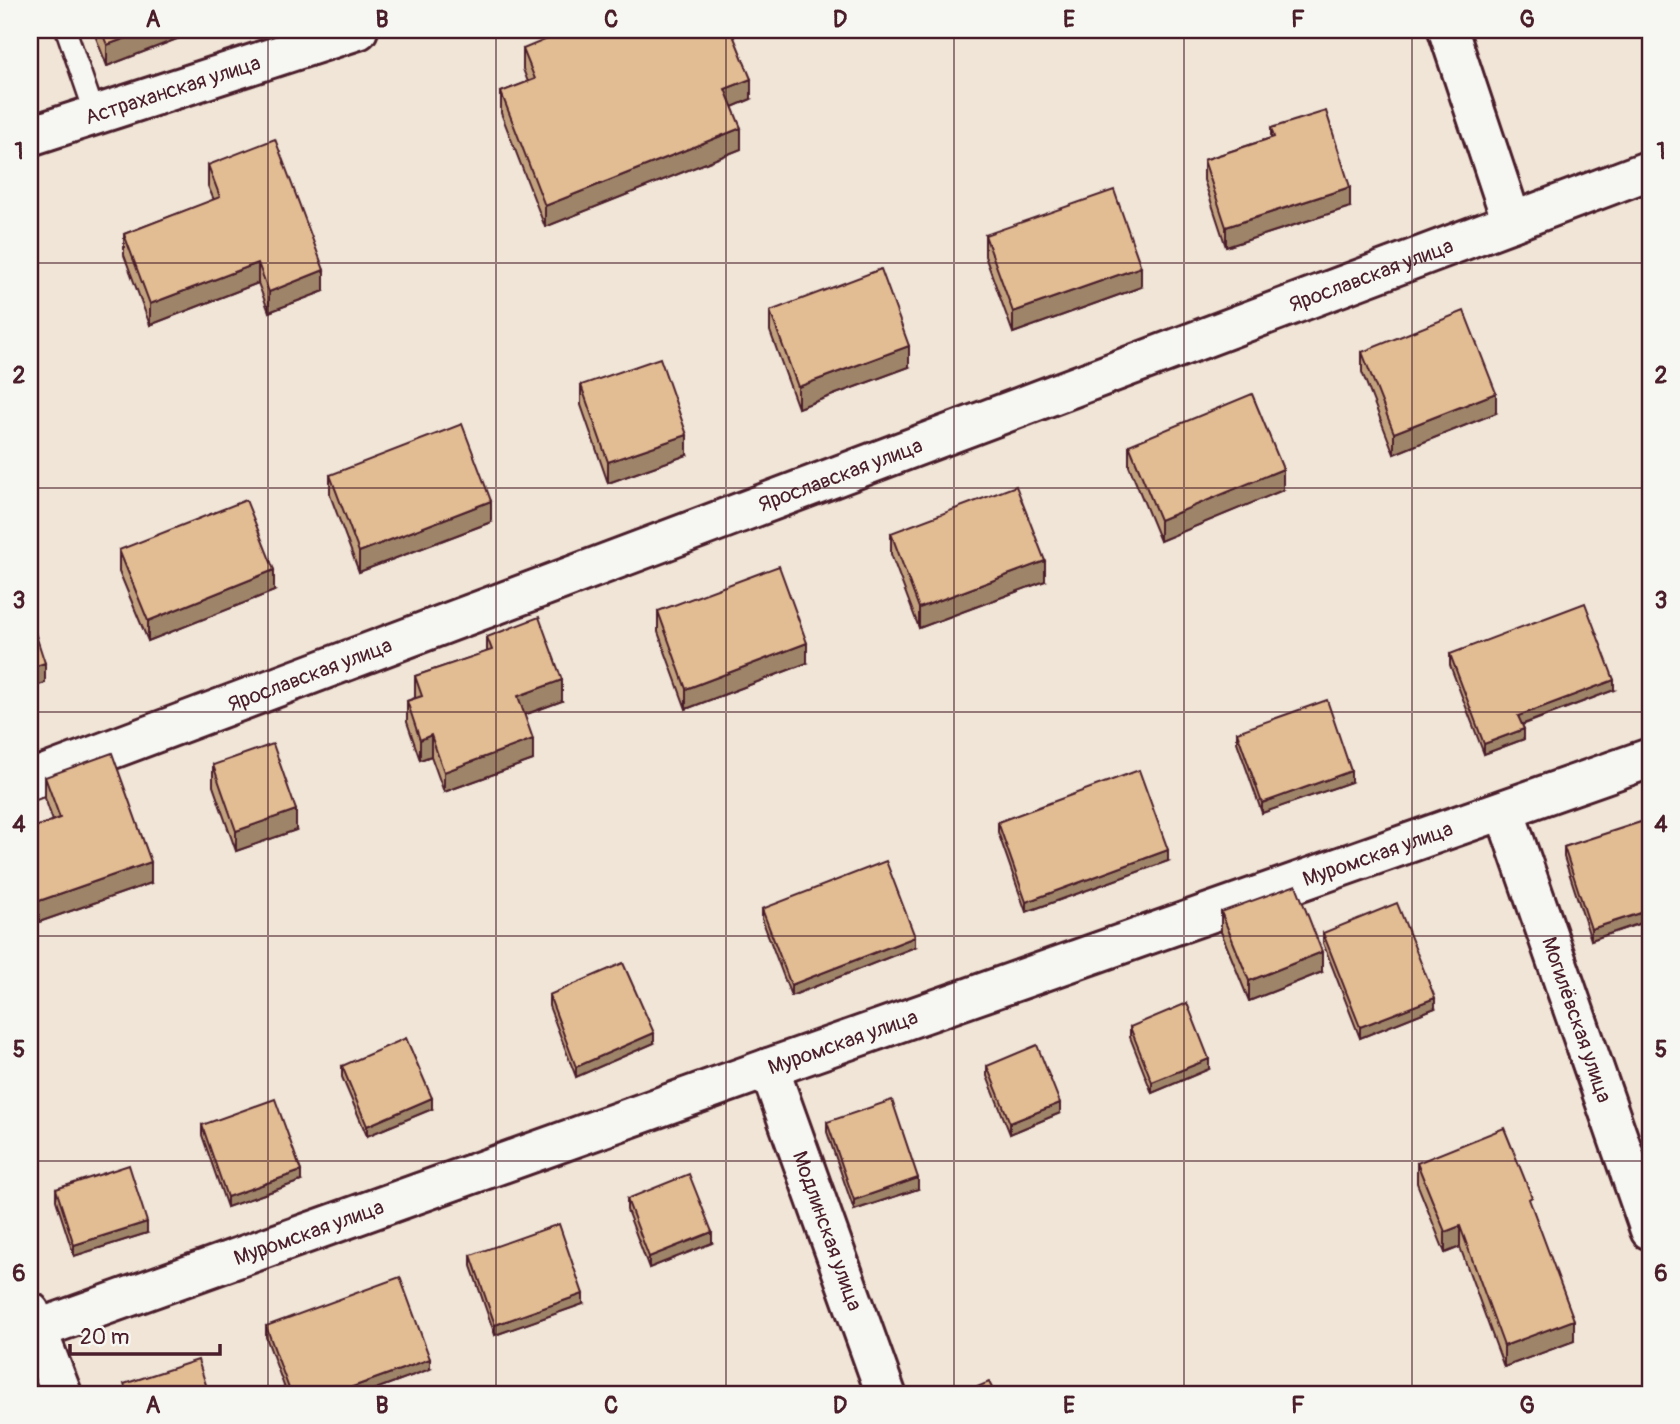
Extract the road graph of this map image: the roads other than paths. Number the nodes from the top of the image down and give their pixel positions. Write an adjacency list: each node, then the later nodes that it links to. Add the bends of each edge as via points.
1 (66, 30): 4 (lane)
2 (358, 30): 4 (street, Астраханская улица)
3 (1448, 30): 7 (street)
4 (95, 114): 5 (street, Астраханская улица)
5 (30, 136)
6 (1650, 170): 7 (street, Ярославская улица)
7 (1512, 222): 9 (street, Ярославская улица)
8 (1650, 758): 10 (street, Муромская улица)
9 (30, 780)
10 (1504, 810): 11 (street, Муромская улица); 12 (street, Могилёвская улица)
11 (769, 1068): 13 (street, Муромская улица); 15 (street, Модлинская улица)
12 (1650, 1230)
13 (32, 1324): 14 (street)
14 (61, 1394)
15 (886, 1394)

